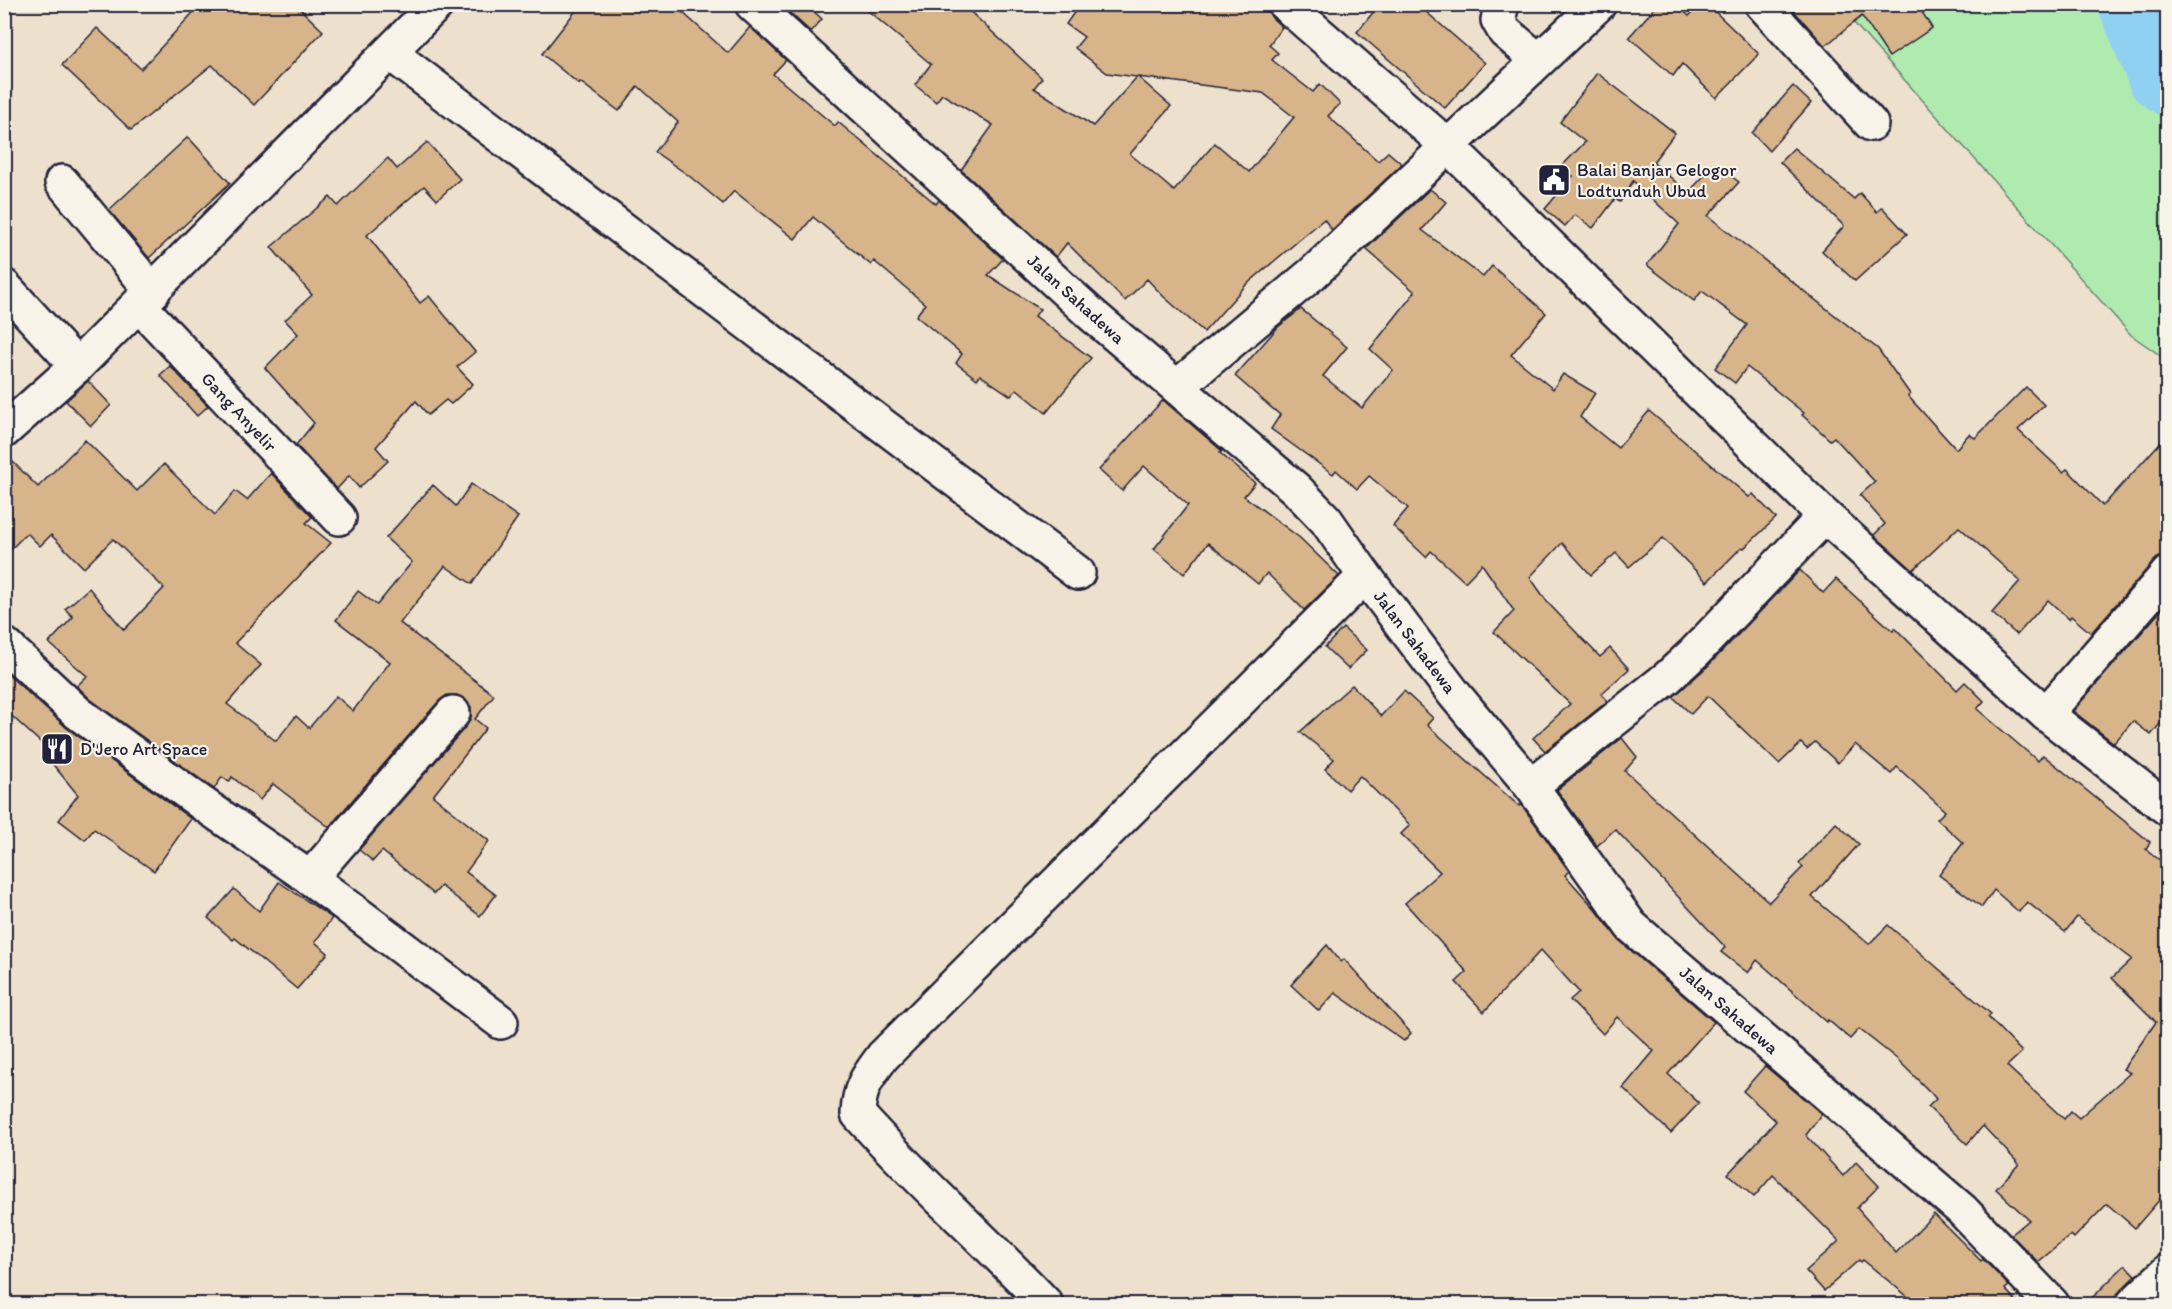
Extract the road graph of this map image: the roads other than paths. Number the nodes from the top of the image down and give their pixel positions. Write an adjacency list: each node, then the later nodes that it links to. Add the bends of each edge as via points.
1 (437, 4): 7 (street)
2 (752, 4): 15 (street, Jalan Sahadewa, via 1091,314)
3 (1285, 4): 10 (street)
4 (1502, 4): 8 (street, via 1498,20 1505,32)
5 (1599, 4): 8 (street)
6 (1762, 4): 9 (street)
7 (390, 53): 13 (street); 19 (street)
8 (1538, 60): 10 (street)
9 (1871, 124)
10 (1448, 147): 15 (street, via 1312,274); 17 (street)
11 (62, 182): 13 (street, Gang Anyelir)
12 (4, 286): 14 (street)
13 (146, 298): 14 (street); 18 (street, Gang Anyelir)
14 (77, 366): 16 (street)
15 (1177, 387): 21 (street, Jalan Sahadewa, via 1296,489 1326,520)
16 (4, 431)
17 (1825, 516): 24 (street); 25 (street, via 1667,678)
18 (339, 518)
19 (1078, 573)
20 (2168, 573): 24 (street)
21 (1365, 576): 25 (street, Jalan Sahadewa, via 1455,695); 30 (street, via 883,1056 865,1080 858,1114)
22 (4, 644): 27 (street, via 78,713)
23 (453, 713): 27 (street)
24 (2046, 714): 26 (street)
25 (1531, 786): 31 (street, Jalan Sahadewa, via 1631,926 1962,1210)
26 (2168, 809)
27 (310, 878): 28 (street)
28 (501, 1022)
29 (2168, 1271): 32 (street)
30 (1046, 1305)
31 (2052, 1305)
32 (2133, 1305)

